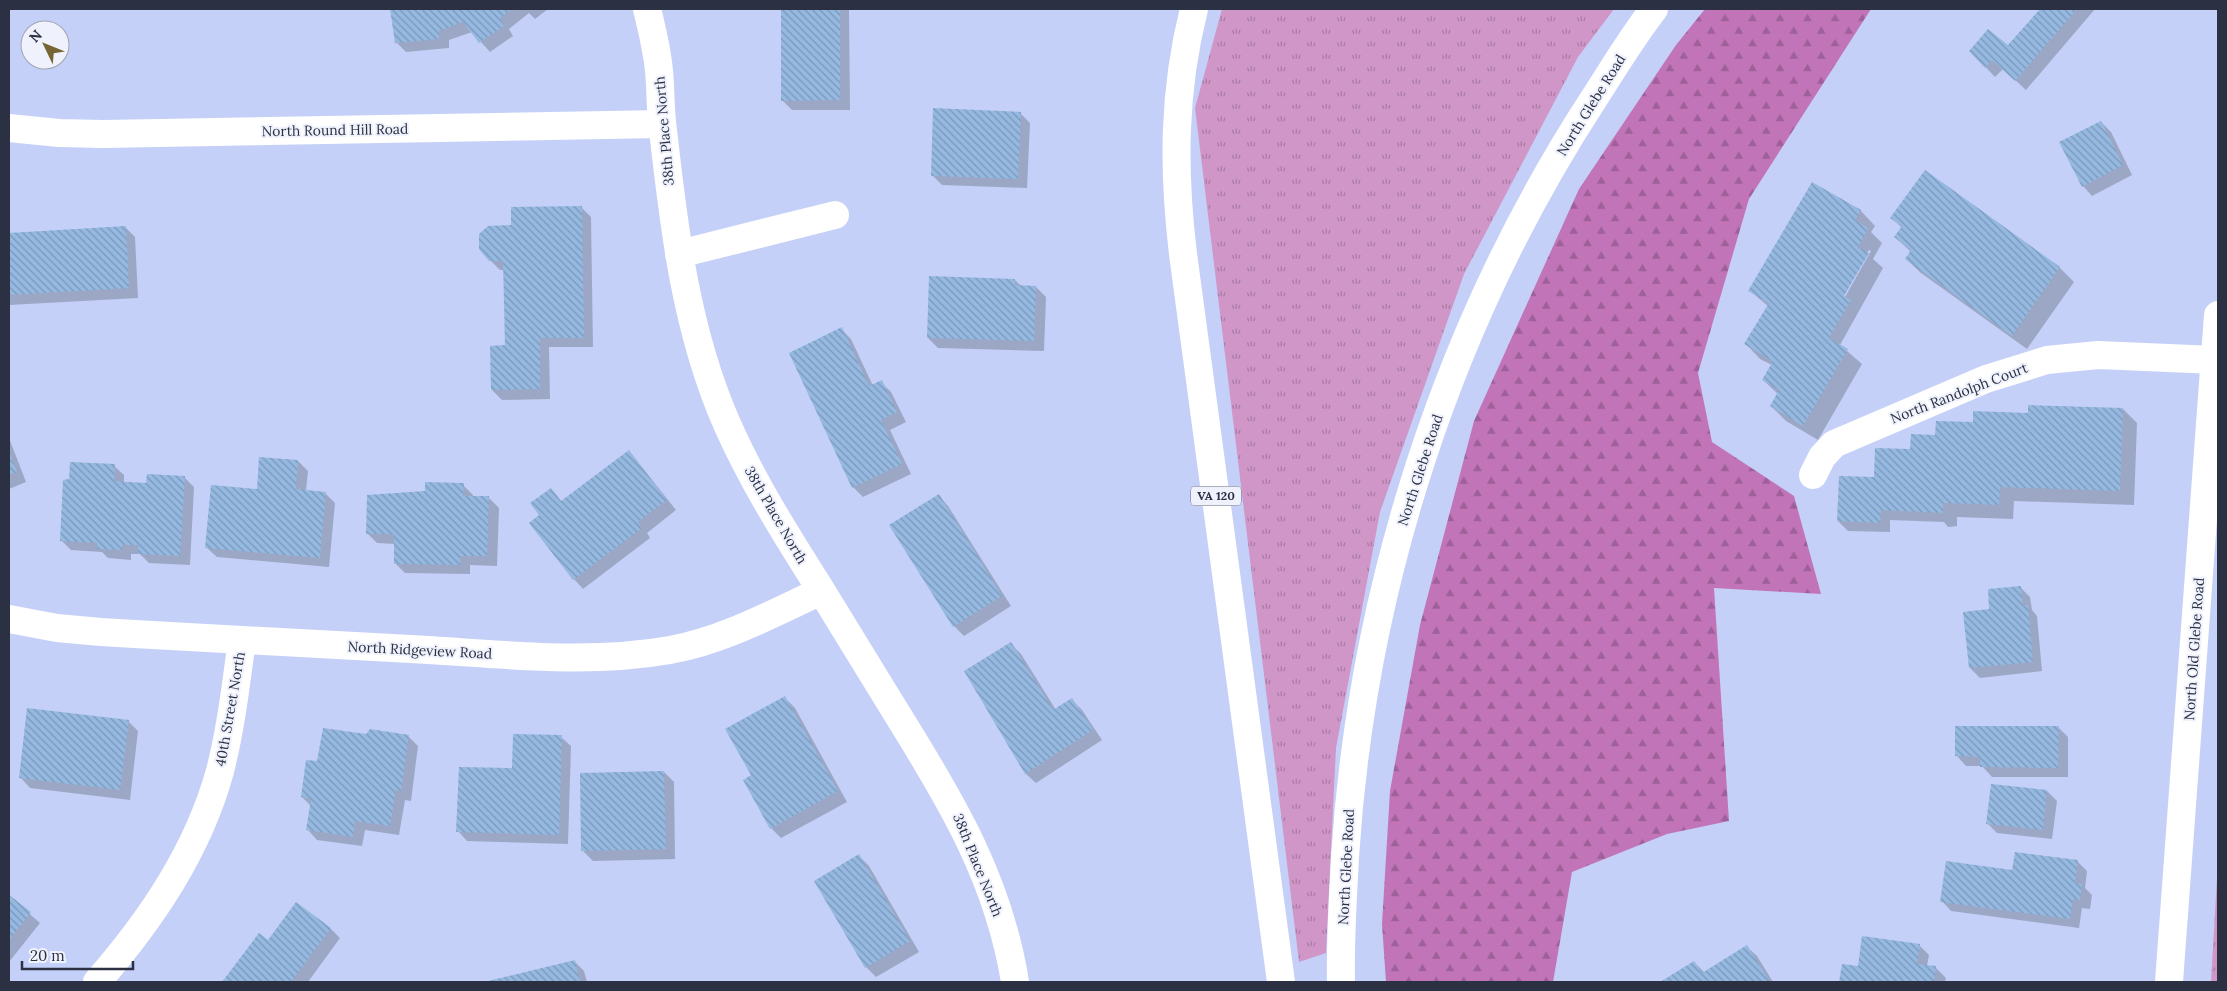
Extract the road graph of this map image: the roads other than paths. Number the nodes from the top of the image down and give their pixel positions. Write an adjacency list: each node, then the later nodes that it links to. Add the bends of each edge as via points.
1 (648, 9): 4 (street, 38th Place North, via 659,70)
2 (1194, 9): 16 (street, VA 120, via 1177,103 1177,201)
3 (1654, 9): 17 (street, North Glebe Road, via 1569,136 1518,227 1472,326 1419,469 1390,565 1355,756 1343,890)
4 (662, 124): 5 (street, North Round Hill Road, via 102,134); 7 (street, 38th Place North)
5 (9, 128)
6 (835, 215): 7 (street)
7 (679, 254): 11 (street, 38th Place North, via 698,342 726,422 762,495)
8 (2218, 315): 9 (street, North Old Glebe Road)
9 (2215, 360): 10 (street, North Randolph Court, via 2098,355 2047,360 2017,368 1834,444 1822,457); 18 (street, North Old Glebe Road)
10 (1813, 475)
11 (821, 591): 13 (street, North Ridgeview Road, via 704,642 636,654 558,657); 15 (street, 38th Place North, via 954,806 999,914)
12 (9, 619): 13 (street, North Ridgeview Road, via 101,632)
13 (242, 640): 14 (street, 40th Street North, via 223,756 196,836 162,898)
14 (97, 982)
15 (1015, 982)
16 (1281, 982)
17 (1342, 982)
18 (2169, 982)

